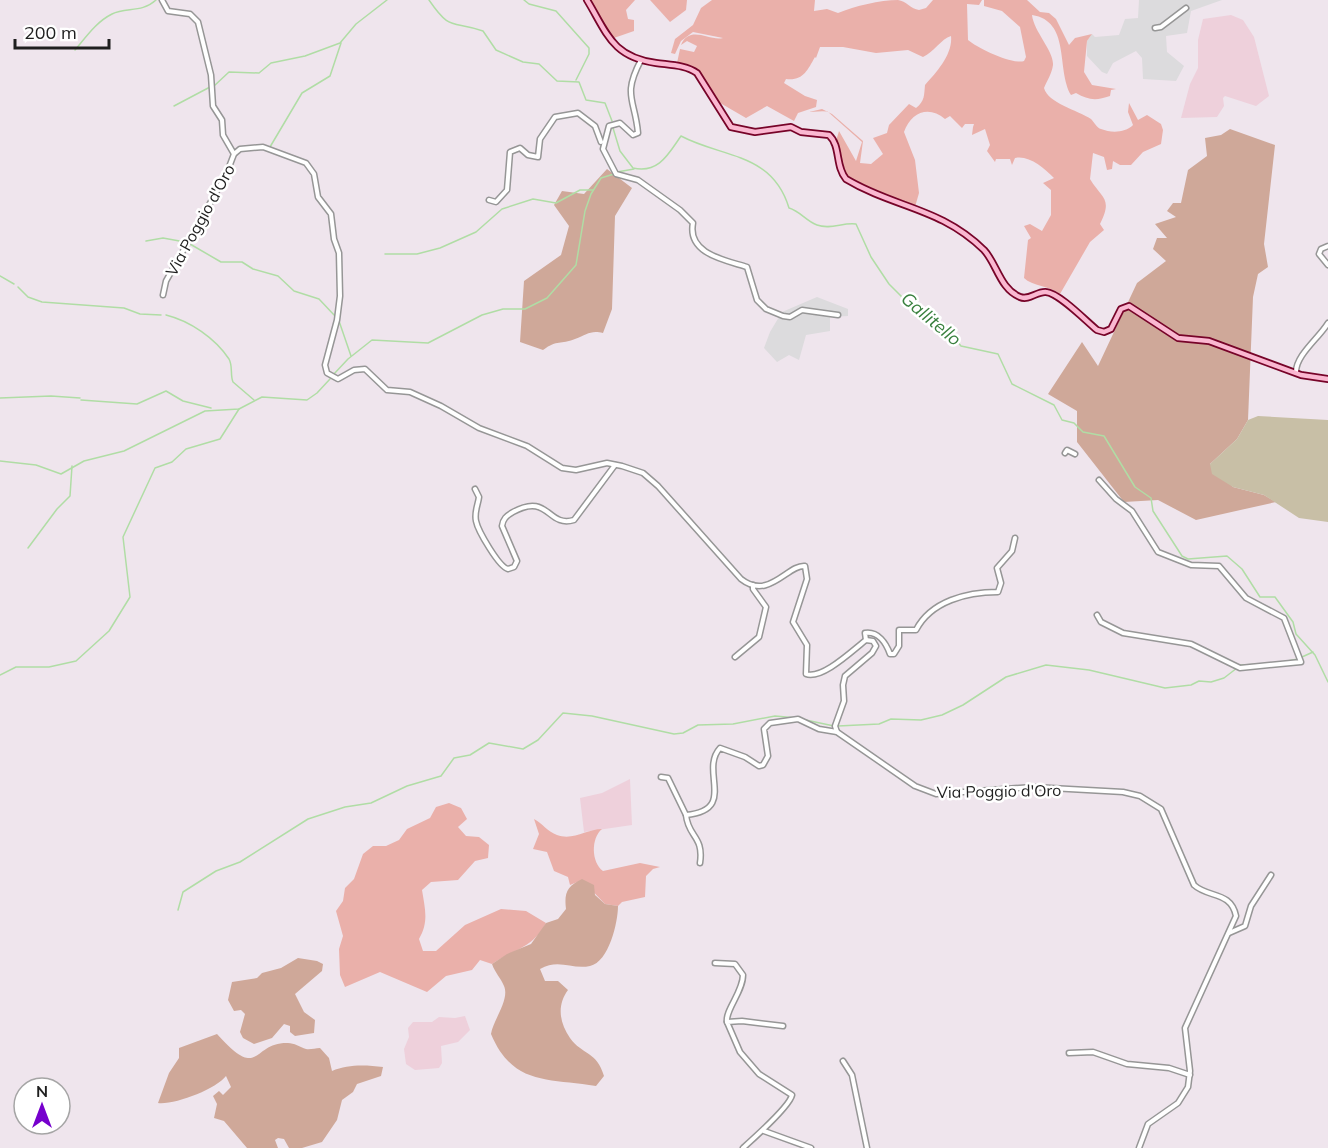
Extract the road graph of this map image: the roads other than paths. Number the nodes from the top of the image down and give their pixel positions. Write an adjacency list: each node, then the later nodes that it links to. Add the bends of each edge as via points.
1 (162, 0): 7 (street, via 166,10 190,14 198,22 211,75 213,108 222,120 223,135)
2 (587, 0): 5 (street, via 613,45)
3 (1186, 8): 4 (street)
4 (1155, 28)
5 (641, 60): 6 (street, via 630,96 638,133 633,135 624,125 615,123 607,131); 14 (street, via 695,71 734,128 755,132 790,126 801,132 829,135 835,142 840,171 846,179 960,229 985,252 1001,279 1020,297 1050,293 1104,332 1111,329 1121,309 1129,306 1178,338 1209,341)
6 (603, 149): 8 (street, via 595,126 578,113 555,117 540,139 538,158 520,148 510,152 507,190 496,202); 12 (street, via 616,174 638,180 680,210 693,224 692,236 698,246 716,258 750,270 757,300 766,309 790,317 802,310)
7 (234, 154): 11 (street, Via Poggio d'Oro, via 166,281); 18 (street, Via Poggio d'Oro, via 242,147 260,146 301,159 313,172 318,197 332,214 339,253 340,296 325,365 327,373 338,379 365,369 387,390 410,392 567,470)
8 (489, 200)
9 (1328, 246): 10 (street, via 1319,254)
10 (1328, 265)
11 (163, 295)
12 (838, 315)
13 (1328, 323): 14 (street, via 1298,361)
14 (1296, 372): 15 (street)
15 (1328, 379)
16 (1065, 453): 17 (street, via 1067,450)
17 (1075, 454)
18 (615, 465): 20 (street, via 574,520 563,522 530,504 507,516 502,526 517,561 514,567 500,565 477,526 479,497); 22 (street, via 648,477 744,582)
19 (1099, 480): 23 (street, via 1131,511 1158,552 1191,565 1219,566 1246,598 1282,616 1301,662 1240,668 1191,644 1123,633 1101,622)
20 (475, 489)
21 (1015, 538): 24 (street, via 1012,551 997,568 1001,583 998,592 972,594 934,608 916,630 899,630 899,646 894,654 876,635 867,632)
22 (753, 585): 24 (street, via 772,583 799,565 806,567 807,579 793,622 807,645 807,675 842,660); 25 (street, via 766,607 760,634)
23 (1097, 615)
24 (866, 640): 26 (street, via 875,642 874,651 845,676)
25 (735, 657)
26 (837, 732): 28 (street, Via Poggio d'Oro, via 798,720 767,724 764,729 768,756 764,765 759,766 720,748 713,769 713,802 698,814); 31 (street, Via Poggio d'Oro, via 915,786 936,794 1033,787 1129,793 1147,799 1163,813 1194,885 1204,892 1221,895 1232,906 1236,916)
27 (661, 777): 28 (street, via 672,783)
28 (686, 815): 29 (street, via 688,827 702,847)
29 (700, 863)
30 (1271, 875): 31 (street, Via Poggio d'Oro, via 1251,906 1245,926)
31 (1228, 933): 37 (street, Via Poggio d'Oro, via 1185,1028)
32 (715, 963): 33 (street, via 735,964 743,975)
33 (727, 1022): 34 (street); 38 (street, via 740,1052 759,1074 792,1095 789,1104)
34 (783, 1026)
35 (1069, 1053): 37 (street, via 1093,1052 1127,1064 1169,1068)
36 (843, 1061): 41 (street, via 852,1075)
37 (1190, 1075): 42 (street, via 1185,1095 1148,1124)
38 (764, 1131): 39 (street); 40 (street)
39 (743, 1148)
40 (811, 1148)
41 (867, 1148)
42 (1139, 1148)

